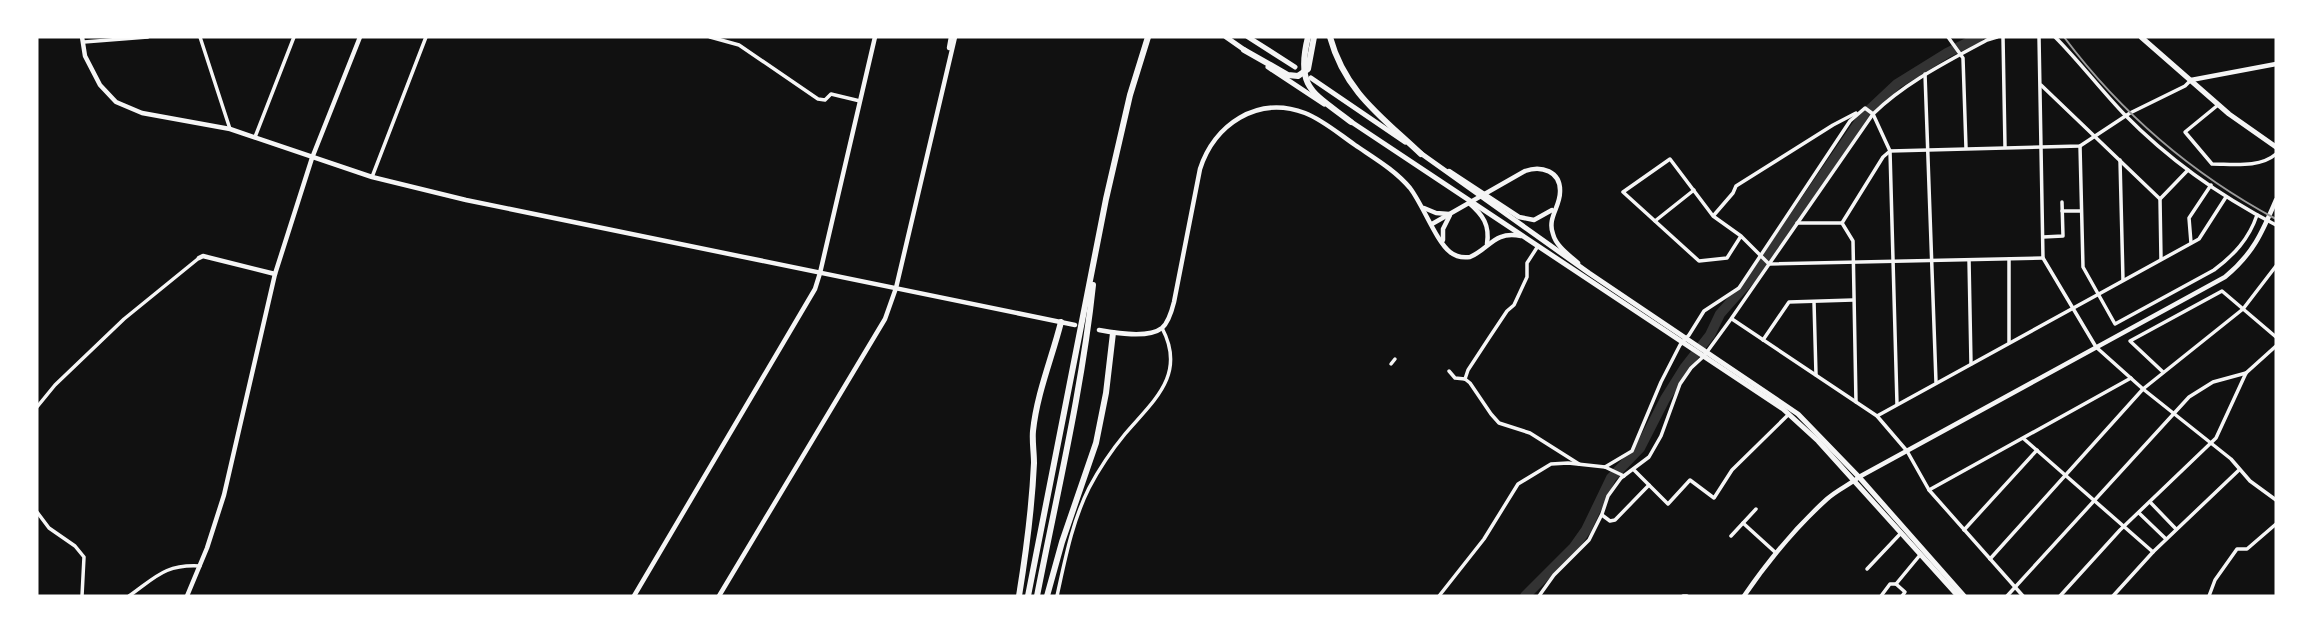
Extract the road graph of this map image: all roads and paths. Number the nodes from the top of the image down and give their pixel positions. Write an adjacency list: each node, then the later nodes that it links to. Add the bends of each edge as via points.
1 (148, 37): 21 (street)
2 (200, 37): 37 (street)
3 (294, 37): 39 (street)
4 (360, 37): 49 (main road)
5 (426, 37): 52 (street)
6 (710, 37): 31 (street, via 739,45 818,99 831,94)
7 (875, 37): 31 (main road)
8 (953, 37): 93 (main road)
9 (1150, 37): 171 (highway, via 1130,95 1106,199); 172 (highway, via 1095,271 1088,340)
10 (1226, 37): 22 (highway)
11 (1248, 37): 25 (highway)
12 (1308, 37): 26 (highway)
13 (1314, 37): 26 (highway)
14 (1330, 37): 47 (highway, via 1341,69 1357,93)
15 (1948, 37): 23 (street)
16 (1997, 37): 23 (street)
17 (2003, 37): 41 (street)
18 (2039, 37): 30 (street)
19 (2055, 37): 35 (street)
20 (2141, 37): 29 (highway)
21 (82, 40): 37 (main road, via 91,71 116,102 142,113)
22 (1244, 50): 26 (highway, via 1288,75); 36 (highway)
23 (1961, 53): 27 (street); 45 (street)
24 (2276, 64): 29 (main road)
25 (1295, 68)
26 (1304, 74): 36 (highway, via 1314,93)
27 (1925, 74): 34 (street); 44 (street)
28 (1311, 78): 47 (highway)
29 (2191, 80): 32 (highway); 35 (street)
30 (2041, 85): 38 (street); 42 (street)
31 (860, 100): 89 (main road)
32 (2218, 105): 43 (highway); 48 (street, via 2185,132 2212,164 2259,163)
33 (1858, 113): 34 (street, via 1865,108); 65 (street, via 1736,186); 78 (street)
34 (1872, 113): 46 (street); 68 (street)
35 (2126, 116): 38 (street); 51 (street)
36 (1351, 122): 53 (highway)
37 (230, 129): 39 (main road)
38 (2094, 135): 40 (street); 50 (street)
39 (255, 138): 49 (main road)
40 (2080, 145): 42 (street); 63 (street)
41 (2005, 147): 42 (street); 45 (street)
42 (2040, 147): 73 (street)
43 (2276, 147)
44 (1927, 148): 45 (street); 46 (street); 82 (street)
45 (1966, 148)
46 (1890, 151): 69 (street); 86 (street)
47 (1421, 154): 61 (main road, via 1519,217 1534,220); 90 (highway)
48 (2276, 155)
49 (312, 158): 52 (main road); 91 (main road)
50 (2120, 159): 57 (street); 92 (street)
51 (2188, 170): 54 (street); 57 (street)
52 (372, 177): 89 (main road)
53 (1443, 183): 76 (main road, via 1483,217 1488,229); 77 (highway)
54 (2211, 185): 56 (street); 74 (street, via 2189,218)
55 (1694, 190): 65 (street); 67 (street); 67 (street, via 1670,159 1623,192)
56 (2226, 197): 66 (street); 74 (street, via 2199,239)
57 (2161, 199): 84 (street)
58 (2276, 200): 110 (main road, via 2257,244 2233,270)
59 (2062, 202): 62 (street)
60 (1423, 207): 64 (main road); 70 (main road); 102 (main road, via 1391,169 1312,117 1282,108 1239,117 1221,131 1203,160 1174,302)
61 (1555, 208): 64 (main road, via 1560,195 1553,174 1533,168); 90 (main road, via 1551,228 1556,242)
62 (2062, 211): 63 (street); 73 (street, via 2063,236)
63 (2082, 211): 94 (street, via 2083,267)
64 (1450, 214): 70 (main road); 75 (main road, via 1443,229)
65 (1713, 216): 72 (street)
66 (2259, 216): 71 (street); 94 (street, via 2241,247 2214,270 2115,324)
67 (1655, 221): 72 (street, via 1699,261 1727,258)
68 (1797, 223): 69 (street); 87 (street)
69 (1842, 223): 85 (street, via 1853,241)
70 (1432, 224): 75 (main road)
71 (2276, 225)
72 (1741, 236): 78 (street)
73 (2043, 237): 80 (street)
74 (2191, 243): 84 (street)
75 (1444, 244): 76 (main road, via 1463,258 1477,254)
76 (1486, 244): 77 (main road, via 1507,235)
77 (1536, 244): 106 (highway); 120 (street, via 1514,305)
78 (1760, 257): 87 (street); 106 (street, via 1736,291 1704,311)
79 (199, 258): 91 (main road); 125 (street, via 124,319)
80 (2043, 258): 81 (street); 97 (street)
81 (2009, 259): 83 (street); 108 (street)
82 (1931, 260): 83 (street); 86 (street); 121 (street)
83 (1969, 260): 113 (street)
84 (2161, 260): 92 (street)
85 (1853, 261): 86 (street); 87 (street); 95 (street)
86 (1892, 261): 124 (street)
87 (1768, 263): 99 (street)
88 (2276, 266): 98 (street)
89 (820, 273): 93 (main road); 168 (main road)
90 (1589, 273): 106 (highway)
91 (275, 274): 161 (main road, via 224,495)
92 (2123, 280): 94 (street)
93 (896, 288): 100 (main road); 169 (main road, via 877,335)
94 (2099, 294): 97 (street)
95 (1853, 300): 96 (street); 123 (street)
96 (1814, 302): 107 (street, via 1790,302); 118 (street)
97 (2073, 308): 108 (street); 110 (street)
98 (2243, 309): 105 (street); 116 (street); 116 (street, via 2221,291 2130,341)
99 (1731, 319): 107 (street); 111 (street)
100 (1061, 322): 101 (main road); 170 (highway, via 1042,380 1034,424)
101 (1075, 325)
102 (1162, 328): 104 (main road); 174 (street, via 1172,362 1165,385 1105,460 1089,488)
103 (1099, 330): 104 (main road)
104 (1114, 333): 173 (highway, via 1096,443)
105 (2276, 337)
106 (1686, 340): 111 (highway); 134 (street, via 1661,382 1637,444)
107 (1763, 340): 118 (street)
108 (2009, 342): 113 (street)
109 (2276, 346): 117 (street)
110 (2096, 348): 119 (street); 132 (main road)
111 (1704, 353): 127 (highway); 135 (street, via 1680,384 1649,457); 139 (highway, via 1798,414)
112 (1395, 359): 114 (street)
113 (1971, 363): 121 (street)
114 (1391, 364)
115 (1448, 371): 120 (street)
116 (2163, 372): 122 (street)
117 (2246, 373): 126 (street, via 2201,388); 130 (street, via 2226,421)
118 (1816, 375): 123 (street)
119 (2131, 378): 122 (street); 129 (street)
120 (1465, 379): 133 (street, via 1499,423 1530,433)
121 (1936, 382): 124 (street)
122 (2143, 389): 126 (street); 137 (street)
123 (1856, 402): 128 (street)
124 (1898, 404): 128 (street)
125 (37, 407)
126 (2173, 413): 130 (street); 142 (street)
127 (1789, 414): 139 (highway); 140 (street, via 1732,470 1714,498 1690,480 1668,503)
128 (1877, 416): 132 (street)
129 (2024, 439): 131 (street); 141 (street)
130 (2210, 443): 136 (street); 144 (street)
131 (2037, 450): 137 (street); 153 (street)
132 (1907, 451): 139 (main road); 141 (street)
133 (1578, 464): 134 (street); 175 (street, via 1551,464 1518,484 1484,539)
134 (1607, 468): 138 (street)
135 (1634, 470): 138 (street); 140 (street)
136 (2239, 470): 143 (street); 152 (street)
137 (2067, 475): 142 (street); 160 (street)
138 (1622, 476): 148 (street)
139 (1857, 479): 154 (highway); 158 (main road, via 1829,497); 181 (highway)
140 (1649, 485): 148 (street, via 1615,520)
141 (1929, 490): 153 (street)
142 (2095, 500): 151 (street); 164 (street)
143 (2276, 500)
144 (2150, 502): 147 (street); 152 (street)
145 (1756, 509): 149 (street)
146 (37, 512): 165 (street, via 48,528 75,545 84,557)
147 (2139, 513): 151 (street); 156 (street)
148 (1602, 515): 176 (street, via 1589,540)
149 (1743, 523): 155 (street); 158 (street)
150 (2276, 524): 186 (street, via 2247,549 2237,549)
151 (2125, 526): 157 (street); 184 (street)
152 (2176, 529): 156 (street)
153 (1964, 530): 160 (street)
154 (1901, 533): 159 (highway); 162 (street)
155 (1731, 536)
156 (2165, 539): 157 (street)
157 (2153, 552): 185 (street)
158 (1776, 553): 177 (main road)
159 (1920, 555): 163 (street); 180 (highway)
160 (1990, 559): 164 (street)
161 (200, 566): 166 (street, via 166,569); 167 (main road)
162 (1867, 569)
163 (1896, 584): 178 (street); 179 (street, via 1905,592)
164 (2016, 588): 182 (street); 183 (street)
165 (82, 596)
166 (129, 596)
167 (187, 596)
168 (634, 596)
169 (719, 596)
170 (1018, 596)
171 (1028, 596)
172 (1037, 596)
173 (1047, 596)
174 (1057, 596)
175 (1439, 596)
176 (1539, 596)
177 (1744, 596)
178 (1881, 596)
179 (1902, 596)
180 (1958, 596)
181 (1964, 596)
182 (2007, 596)
183 (2023, 596)
184 (2060, 596)
185 (2113, 596)
186 (2209, 596)

